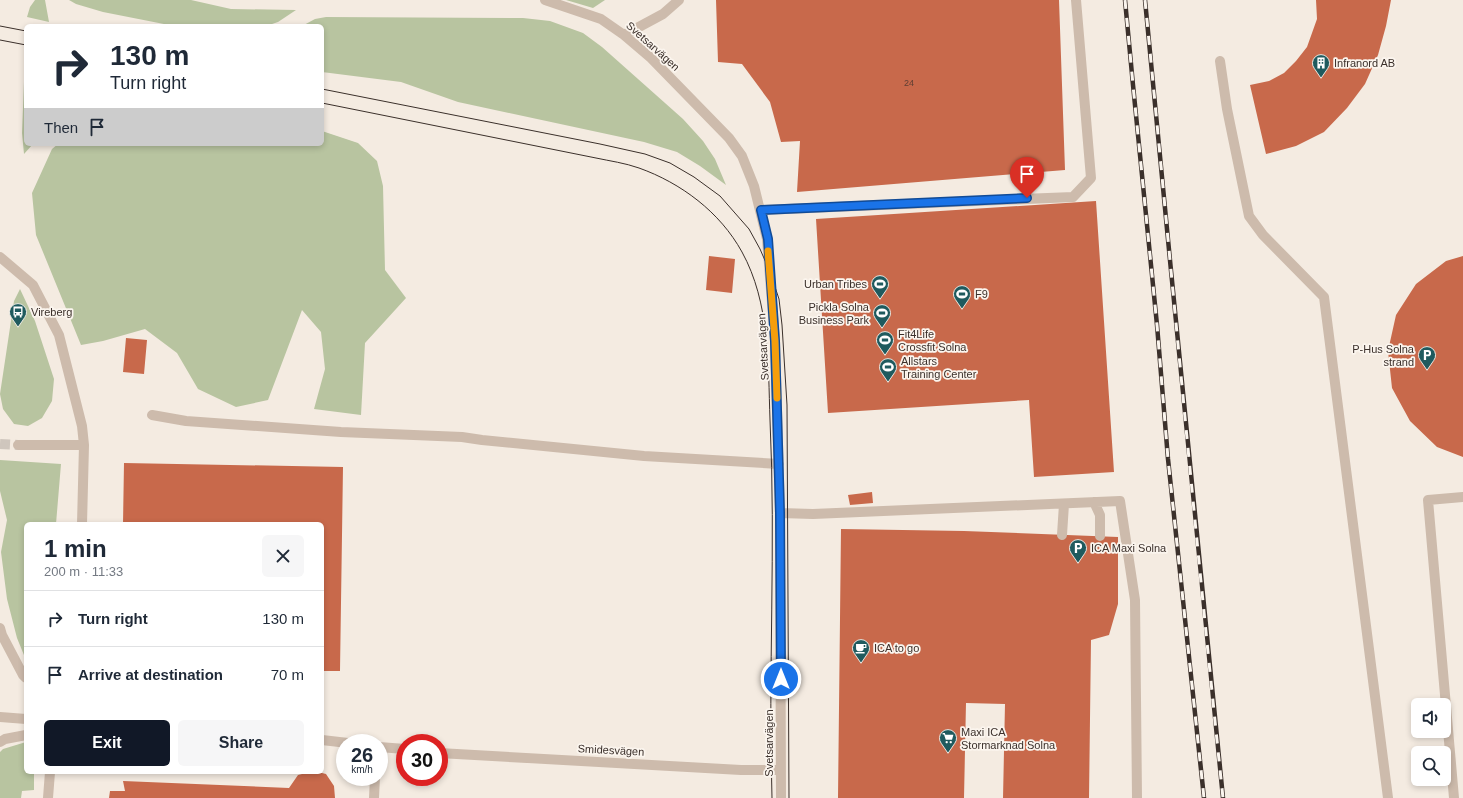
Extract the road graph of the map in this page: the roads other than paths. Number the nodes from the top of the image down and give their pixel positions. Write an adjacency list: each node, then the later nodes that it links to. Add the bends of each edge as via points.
1 (545, 0): 4 (street, Svetsarvägen, via 601,19)
2 (679, 0): 4 (street, via 663,14)
3 (1076, 0): 6 (street, via 1091,178 1073,196)
4 (624, 34): 6 (street, Svetsarvägen, via 652,58 729,138 742,156)
5 (1220, 61): 35 (street, via 1249,216 1263,235 1324,297)
6 (761, 210): 11 (street, Svetsarvägen, via 768,239 771,280)
7 (0, 258): 10 (street, via 33,285 59,335 82,426)
8 (152, 415): 11 (street, via 186,421 341,432 462,437 644,456)
9 (18, 445): 10 (street)
10 (84, 445): 16 (street)
11 (779, 464): 15 (street, Svetsarvägen)
12 (1463, 497): 36 (street, via 1428,500)
13 (1094, 502): 14 (street); 18 (street, via 1100,515); 34 (street, via 1120,501 1135,600)
14 (1064, 504): 15 (street, via 813,514); 17 (street)
15 (780, 513): 28 (street, Svetsarvägen)
16 (82, 522)
17 (1062, 535)
18 (1100, 536)
19 (0, 628): 20 (street)
20 (24, 676)
21 (0, 717): 22 (street)
22 (24, 719)
23 (24, 735): 25 (street)
24 (324, 740): 26 (street)
25 (0, 742)
26 (336, 742)
27 (448, 754): 28 (street, Smidesvägen)
28 (781, 770): 33 (street, Svetsarvägen)
29 (50, 774): 31 (street)
30 (375, 786): 32 (street)
31 (48, 798)
32 (374, 798)
33 (781, 798)
34 (1137, 798)
35 (1388, 798)
36 (1454, 798)

